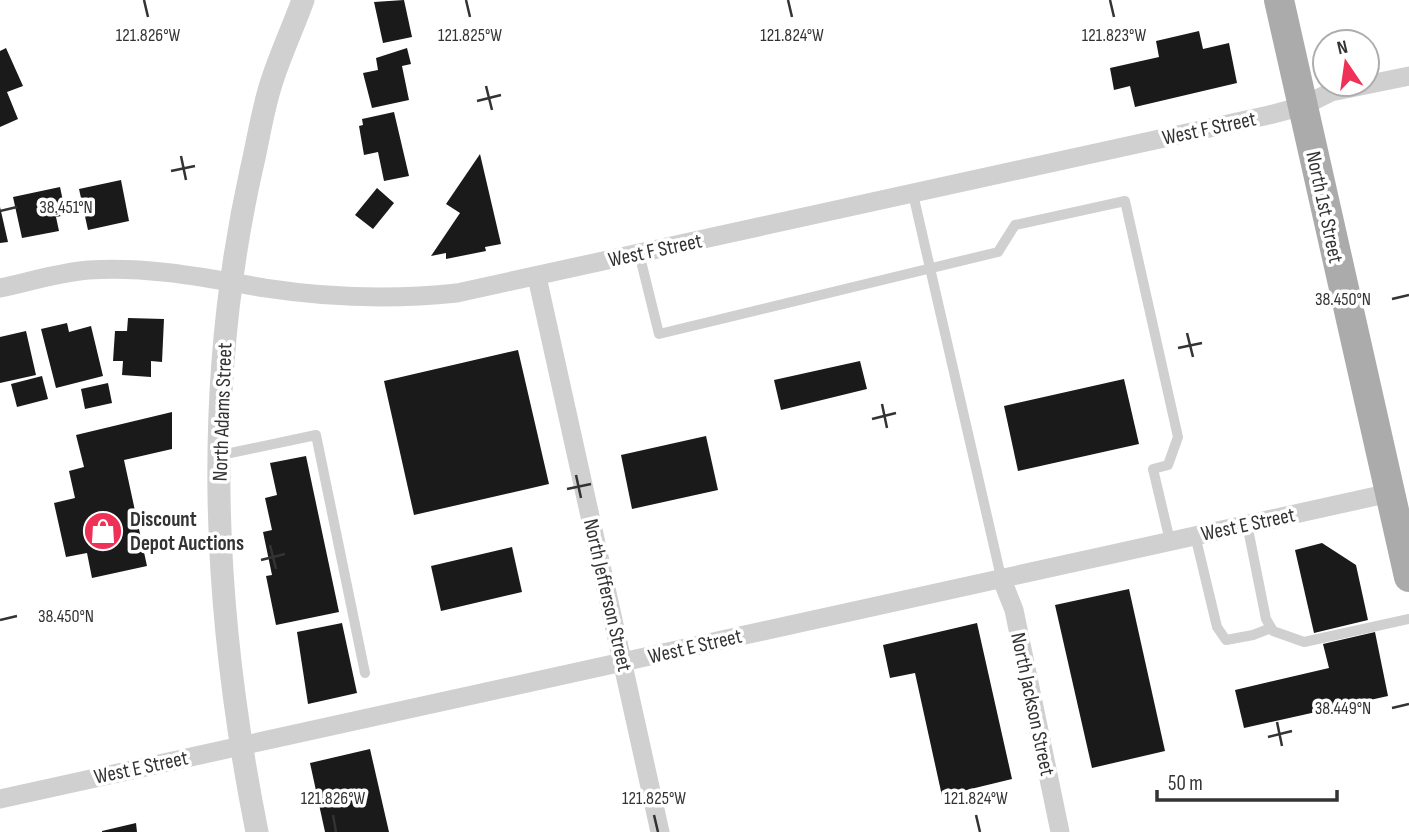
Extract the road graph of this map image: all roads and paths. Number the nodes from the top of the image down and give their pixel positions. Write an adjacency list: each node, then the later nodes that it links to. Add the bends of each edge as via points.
1 (303, 0): 9 (street, North Adams Street, via 270,84)
2 (1279, 0): 4 (main road, North 1st Street)
3 (1409, 76): 4 (street, West F Street, via 1331,92)
4 (1303, 106): 5 (street, West F Street); 12 (main road, North 1st Street)
5 (913, 194): 6 (street, West F Street); 7 (lane)
6 (639, 253): 7 (lane, via 659,334); 8 (street, West F Street)
7 (930, 268): 15 (lane, via 998,252 1015,225 1125,201 1178,437 1168,465 1153,469); 16 (lane)
8 (537, 277): 9 (street, West F Street, via 396,299 320,295); 20 (street, North Jefferson Street)
9 (231, 281): 10 (street, West F Street, via 88,270); 11 (street, North Adams Street, via 221,364)
10 (0, 288)
11 (220, 455): 21 (lane, via 316,435); 22 (street, North Adams Street, via 222,610)
12 (1390, 493): 13 (street, West E Street); 17 (main road, North 1st Street)
13 (1247, 524): 14 (street, West E Street); 19 (lane)
14 (1195, 536): 15 (street, West E Street); 19 (lane, via 1217,627 1226,640)
15 (1170, 541): 16 (street, West E Street)
16 (1001, 577): 20 (street, West E Street); 26 (street, North Jackson Street, via 1014,610)
17 (1409, 577)
18 (1409, 619): 19 (lane, via 1304,642)
19 (1271, 628)
20 (624, 662): 22 (street, West E Street); 25 (street, North Jefferson Street)
21 (365, 673)
22 (240, 748): 23 (street, West E Street); 24 (street, North Adams Street)
23 (0, 799)
24 (257, 832)
25 (660, 832)
26 (1060, 832)

